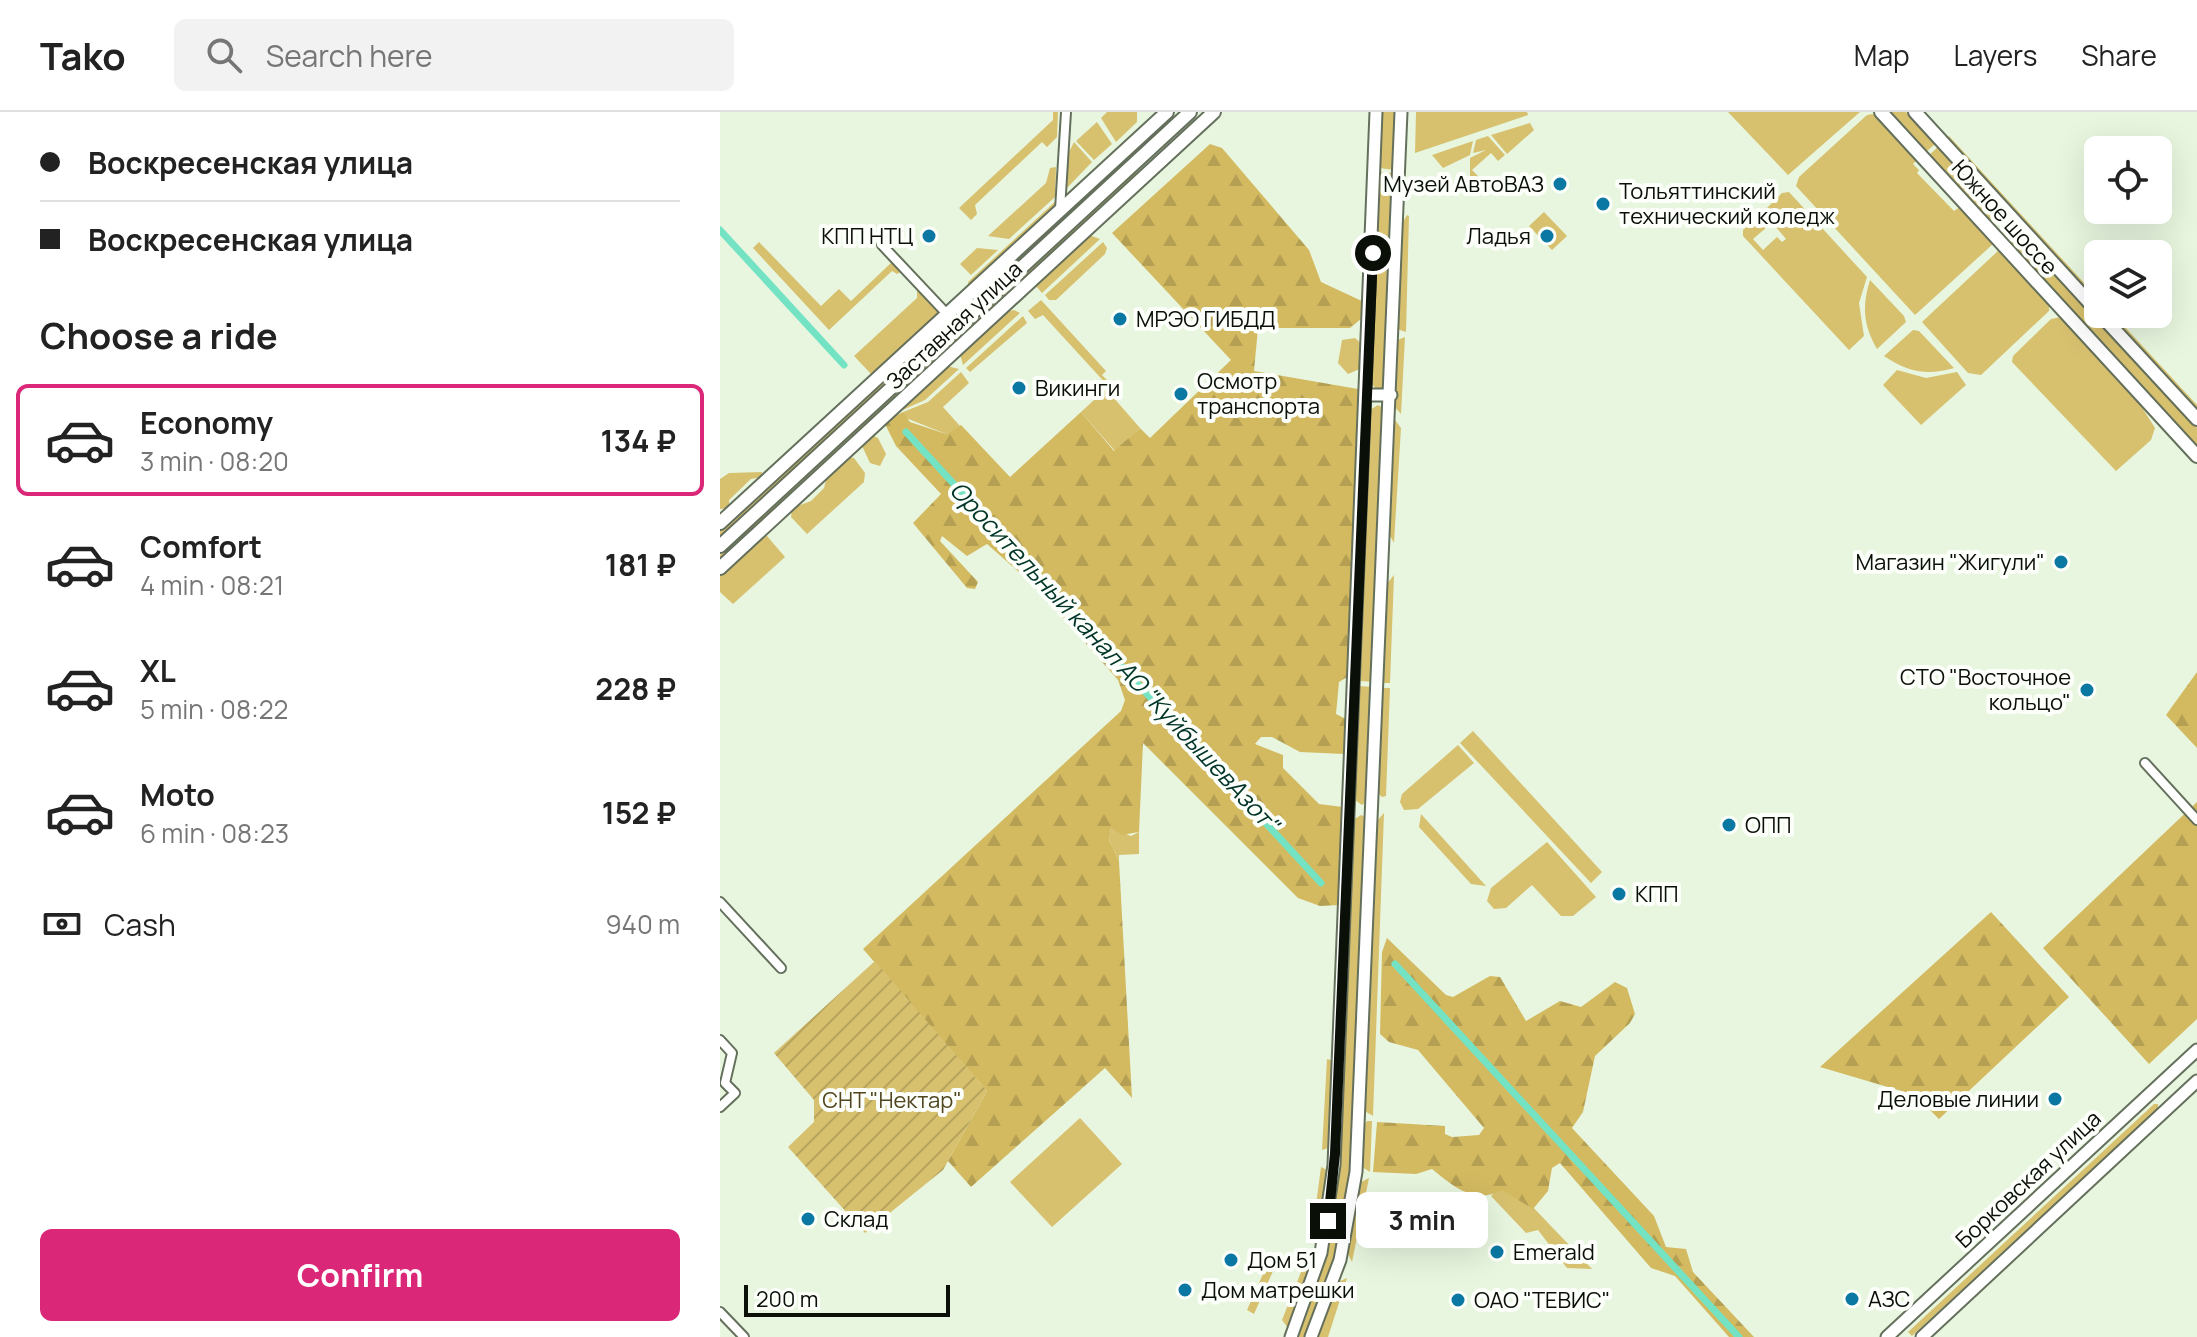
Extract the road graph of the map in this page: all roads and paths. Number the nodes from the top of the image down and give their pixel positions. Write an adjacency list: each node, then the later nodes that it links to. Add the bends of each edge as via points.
1 (1066, 112): 9 (street)
2 (1167, 112): 10 (main road, Заставная улица)
3 (1190, 112): 23 (main road, Заставная улица)
4 (1214, 112): 28 (main road, Заставная улица)
5 (1376, 112): 21 (main road)
6 (1401, 112): 22 (main road)
7 (1881, 112): 13 (main road, Южное шоссе)
8 (1915, 112): 11 (main road, Южное шоссе)
9 (1062, 184): 10 (street); 12 (street)
10 (1075, 197): 12 (main road, Заставная улица)
11 (2000, 205): 13 (main road, via 1997,219); 14 (main road, Южное шоссе)
12 (1060, 211): 18 (main road, Заставная улица)
13 (1980, 219): 15 (main road, Южное шоссе)
14 (2014, 220): 15 (main road, via 2000,222); 17 (main road, Южное шоссе)
15 (1997, 238): 25 (main road, Южное шоссе)
16 (882, 245): 18 (street)
17 (2084, 297)
18 (947, 314): 20 (main road, Заставная улица)
19 (2113, 328): 24 (main road, Южное шоссе)
20 (864, 391): 23 (main road); 26 (main road, Заставная улица)
21 (1366, 395): 22 (main road); 30 (main road)
22 (1391, 395): 31 (main road)
23 (876, 403): 27 (main road, Заставная улица)
24 (2197, 419)
25 (2197, 456)
26 (720, 523)
27 (720, 546)
28 (720, 568)
29 (2145, 763): 32 (street)
30 (1349, 806): 31 (main road); 43 (main road, via 1332,1187 1321,1253)
31 (1372, 807): 44 (main road, via 1354,1188 1340,1260)
32 (2197, 820)
33 (720, 902): 34 (street)
34 (781, 968)
35 (720, 1040): 40 (street, via 732,1053 725,1083 735,1093)
36 (2197, 1050): 37 (main road, Борковская улица)
37 (2166, 1079): 39 (main road); 45 (main road, Борковская улица)
38 (2197, 1081): 39 (main road, Борковская улица)
39 (2182, 1096): 46 (main road, Борковская улица)
40 (720, 1107)
41 (720, 1312): 42 (street)
42 (744, 1337)
43 (1291, 1337)
44 (1311, 1337)
45 (1887, 1337)
46 (1922, 1337)

